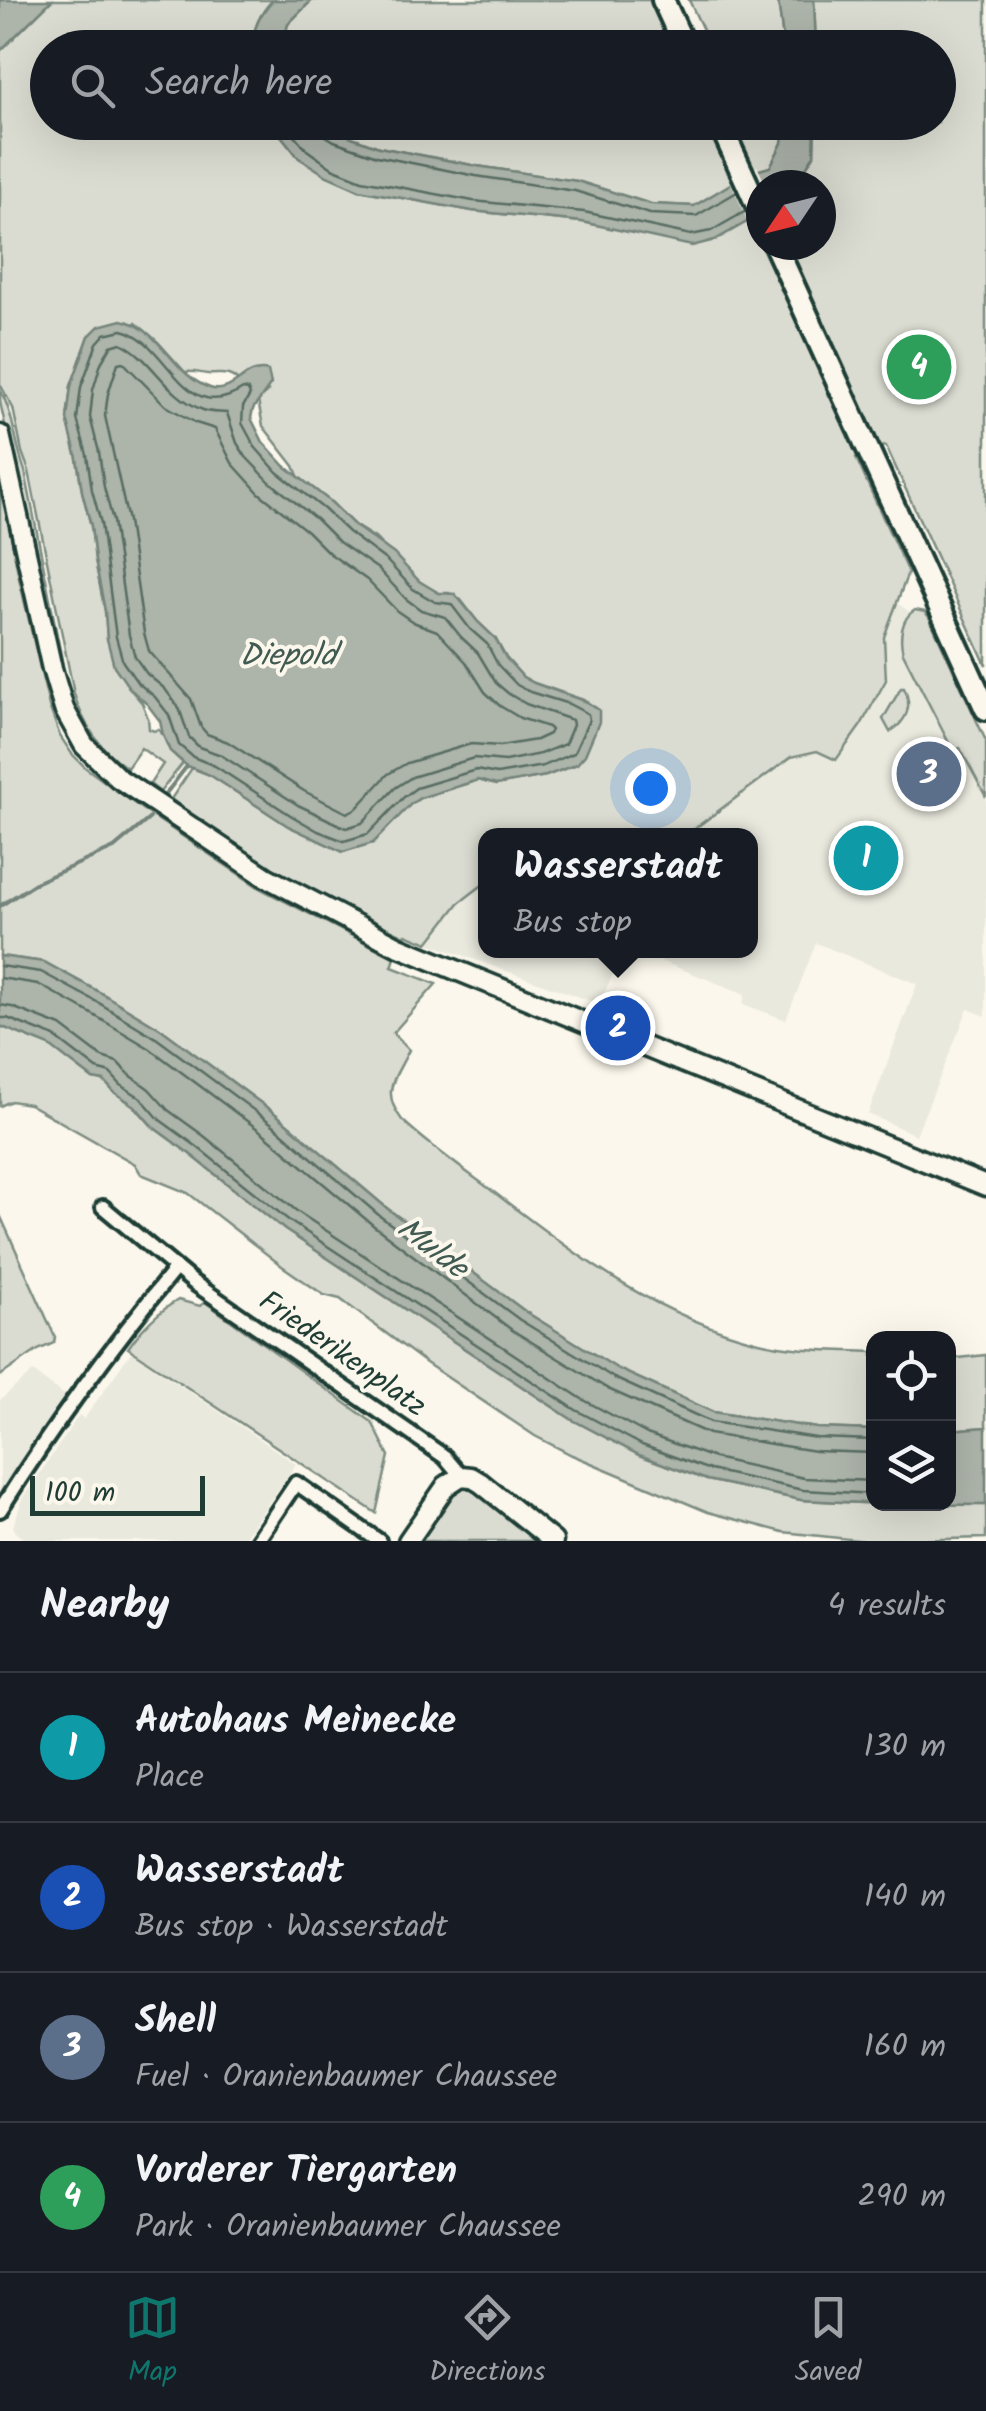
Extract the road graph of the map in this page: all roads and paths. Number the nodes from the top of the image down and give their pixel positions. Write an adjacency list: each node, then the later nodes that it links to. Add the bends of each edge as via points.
1 (664, 0): 2 (main road)
2 (677, 30)
3 (727, 140): 4 (main road)
4 (746, 181)
5 (782, 260): 7 (main road)
6 (0, 434): 8 (main road, via 64,709 84,745 118,778 266,877 397,946)
7 (986, 709)
8 (986, 1186)
9 (103, 1206): 10 (street, Friederikenplatz)
10 (175, 1269): 11 (street, Friederikenplatz, via 446,1458); 12 (street)
11 (461, 1476): 15 (main road, via 446,1486); 16 (main road, Friederikenplatz, via 481,1483)
12 (0, 1510)
13 (257, 1541): 14 (street, via 296,1483)
14 (379, 1541)
15 (408, 1541)
16 (553, 1541)

